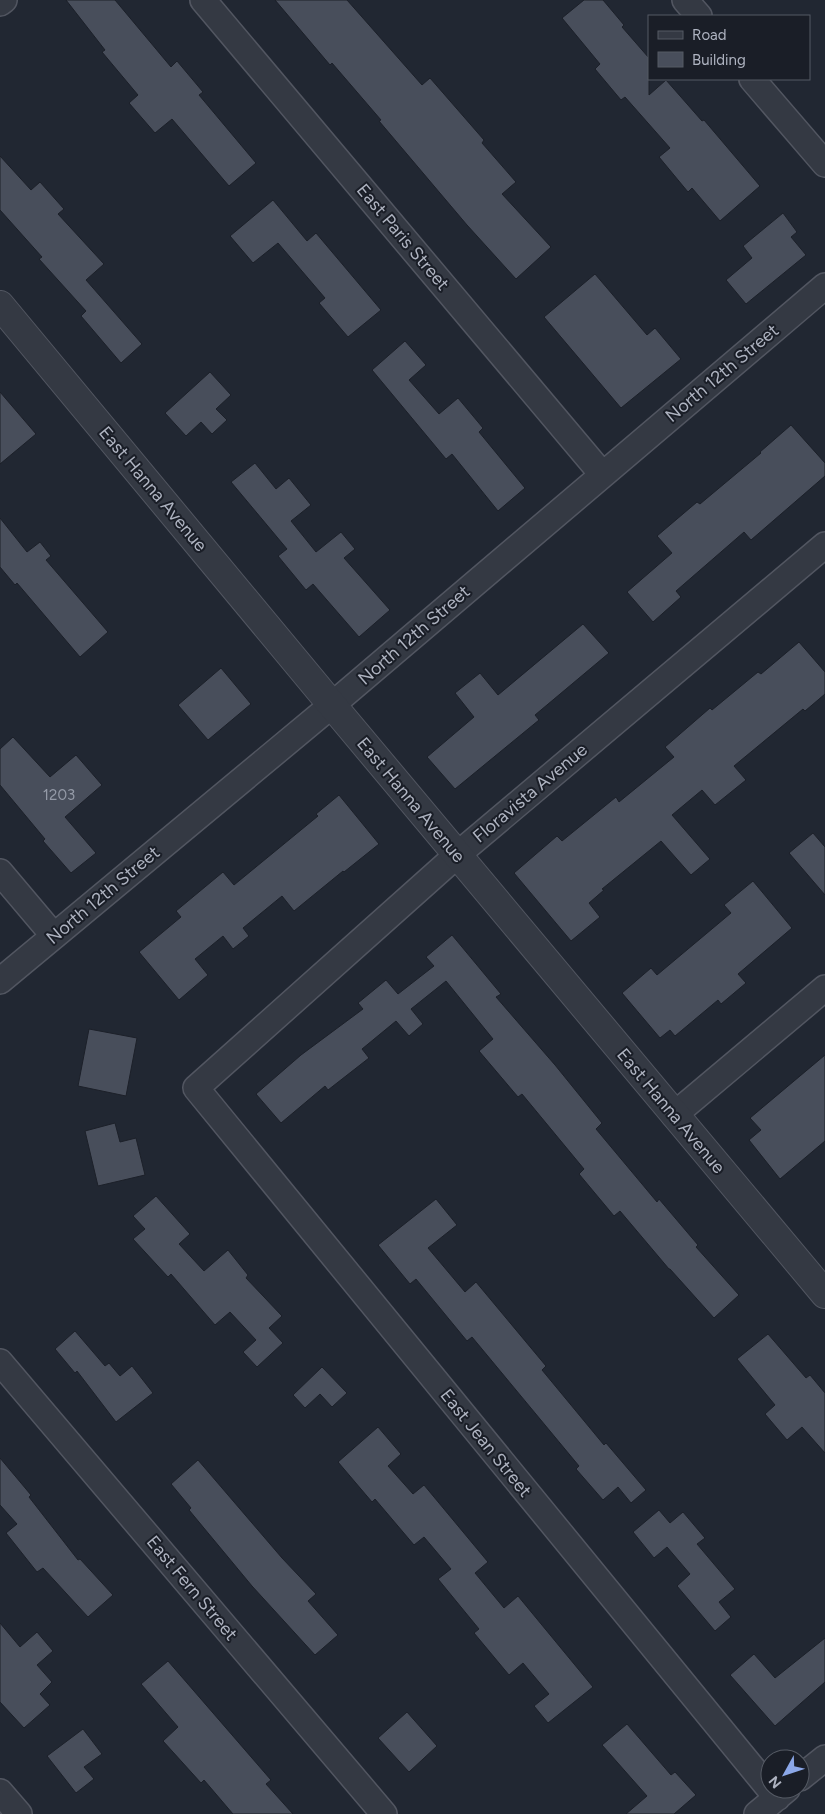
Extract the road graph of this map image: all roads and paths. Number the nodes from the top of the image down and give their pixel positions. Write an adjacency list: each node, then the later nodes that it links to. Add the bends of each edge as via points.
1 (4, 0): 4 (street)
2 (203, 0): 10 (street, East Paris Street)
3 (685, 0): 5 (street)
4 (0, 3)
5 (698, 15)
6 (753, 80): 7 (street)
7 (825, 164)
8 (825, 286): 10 (street, North 12th Street)
9 (0, 305): 12 (street, East Hanna Avenue)
10 (602, 474): 12 (street, North 12th Street)
11 (825, 545): 13 (street, Floravista Avenue)
12 (332, 705): 13 (street, East Hanna Avenue); 15 (street, North 12th Street)
13 (457, 855): 18 (street, Floravista Avenue); 19 (street, East Hanna Avenue)
14 (0, 872): 15 (street)
15 (54, 936): 16 (street, North 12th Street)
16 (0, 981)
17 (825, 988): 19 (street)
18 (196, 1088): 23 (street, East Jean Street)
19 (674, 1115): 20 (street, East Hanna Avenue)
20 (825, 1294)
21 (0, 1362): 28 (street, East Fern Street)
22 (825, 1758): 24 (street)
23 (760, 1767)
24 (810, 1770)
25 (0, 1792): 27 (street)
26 (775, 1799): 29 (street)
27 (19, 1814)
28 (384, 1814)
29 (757, 1814)

